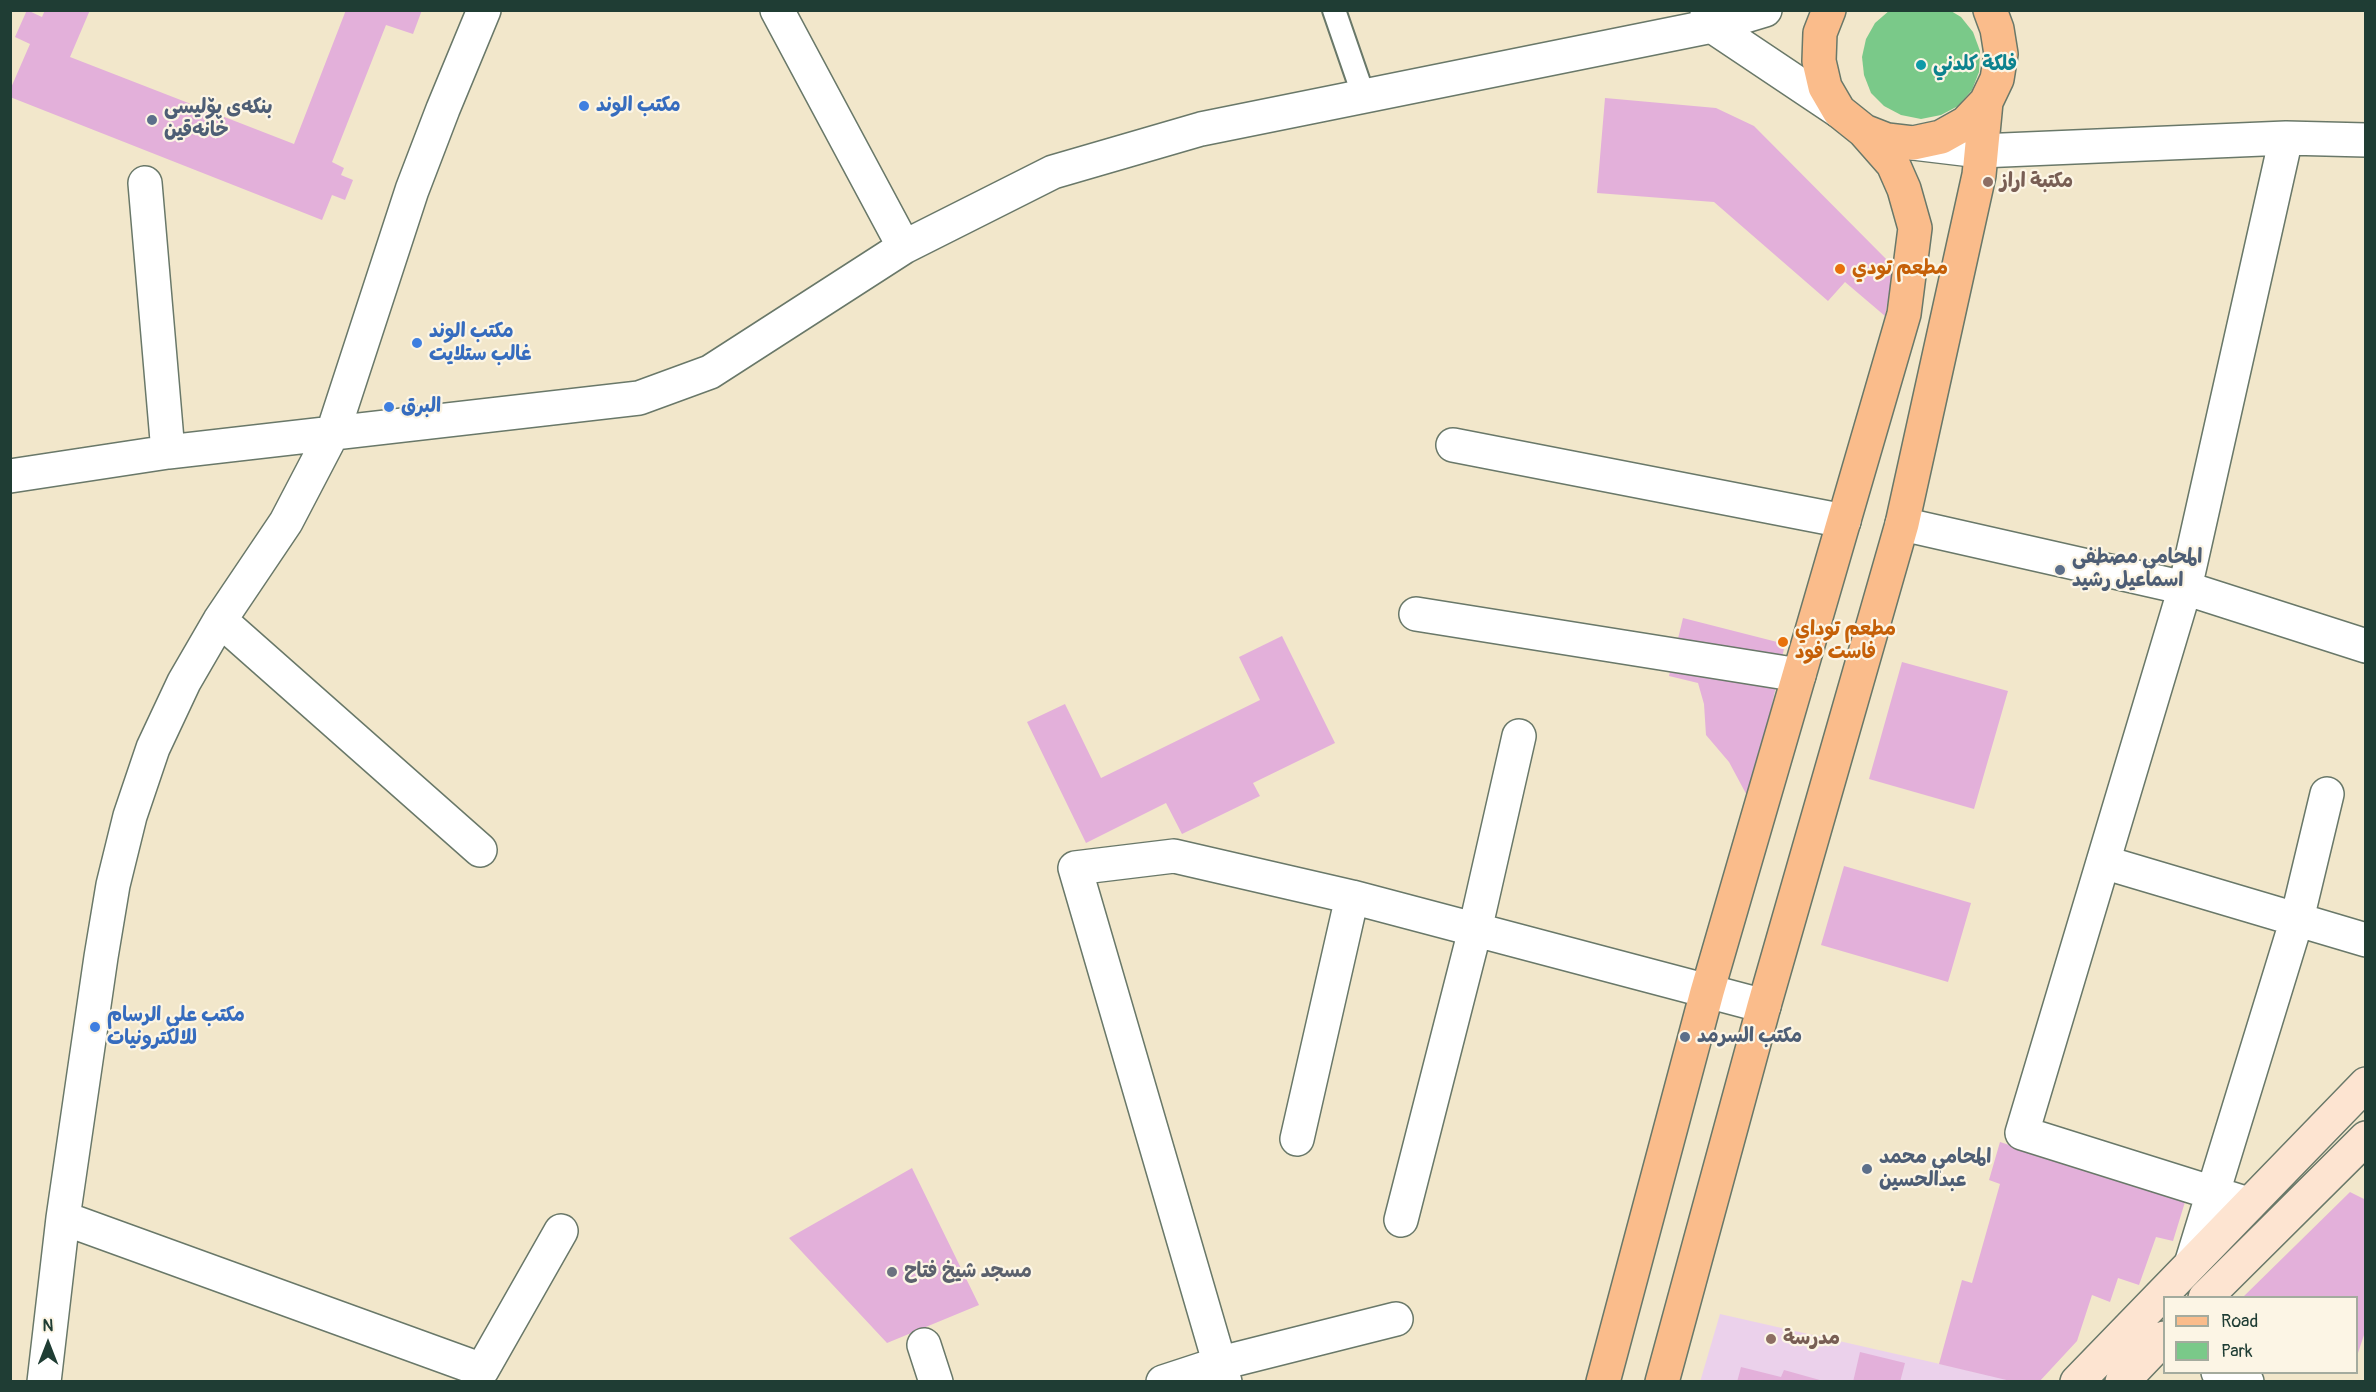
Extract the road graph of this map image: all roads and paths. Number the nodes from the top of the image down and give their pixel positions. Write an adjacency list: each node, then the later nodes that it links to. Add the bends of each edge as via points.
1 (484, 10): 18 (street, via 412,190)
2 (777, 10): 17 (street)
3 (1334, 10): 8 (lane)
4 (1765, 10): 7 (street)
5 (1829, 10): 10 (main road, via 1820,33 1819,61 1825,87)
6 (1996, 17): 9 (main road, via 2001,54 1997,79)
7 (1709, 18): 8 (street); 10 (street)
8 (1364, 97): 17 (street, via 1201,129 1053,172)
9 (1986, 102): 14 (main road, via 1966,123 1941,137); 15 (main road)
10 (1839, 111): 11 (main road)
11 (1864, 131): 14 (main road, via 1887,140); 22 (main road, via 1893,164 1916,228 1904,314)
12 (2286, 138): 13 (street); 15 (street); 24 (street)
13 (2366, 140)
14 (1913, 143): 15 (street)
15 (1980, 151): 23 (main road)
16 (145, 183): 20 (street)
17 (904, 247): 18 (street, via 710,372 639,398)
18 (333, 432): 20 (street); 26 (street, via 286,522)
19 (1453, 446): 22 (street)
20 (168, 452): 21 (street)
21 (10, 476)
22 (1844, 521): 28 (main road)
23 (1902, 524): 24 (street); 38 (main road)
24 (2185, 588): 27 (street); 32 (street)
25 (1416, 614): 28 (street)
26 (220, 620): 31 (street); 44 (street, via 184,682 153,748 130,816 102,947)
27 (2366, 646)
28 (1799, 675): 37 (main road)
29 (1519, 736): 35 (street)
30 (2327, 794): 34 (street)
31 (480, 849)
32 (2103, 862): 34 (street); 42 (street, via 2022,1133)
33 (1352, 897): 35 (street); 41 (street); 52 (street, via 1174,856 1075,868)
34 (2297, 919): 36 (street); 42 (street)
35 (1475, 930): 37 (street); 45 (street)
36 (2366, 940)
37 (1707, 992): 38 (street); 57 (main road)
38 (1764, 1006): 58 (main road)
39 (2366, 1084): 43 (main road)
40 (2366, 1138): 48 (main road)
41 (1297, 1139)
42 (2213, 1193): 43 (street); 47 (street)
43 (2248, 1204): 47 (main road)
44 (63, 1218): 46 (street, via 482,1370); 54 (street)
45 (1401, 1220)
46 (561, 1231)
47 (2192, 1261): 59 (main road)
48 (2207, 1296)
49 (1396, 1319): 52 (street)
50 (924, 1345): 55 (street)
51 (2160, 1348): 60 (main road)
52 (1223, 1372): 56 (street)
53 (2224, 1374): 61 (street)
54 (44, 1382)
55 (936, 1382)
56 (1163, 1382)
57 (1603, 1382)
58 (1662, 1382)
59 (2077, 1382)
60 (2122, 1382)
61 (2247, 1382)

